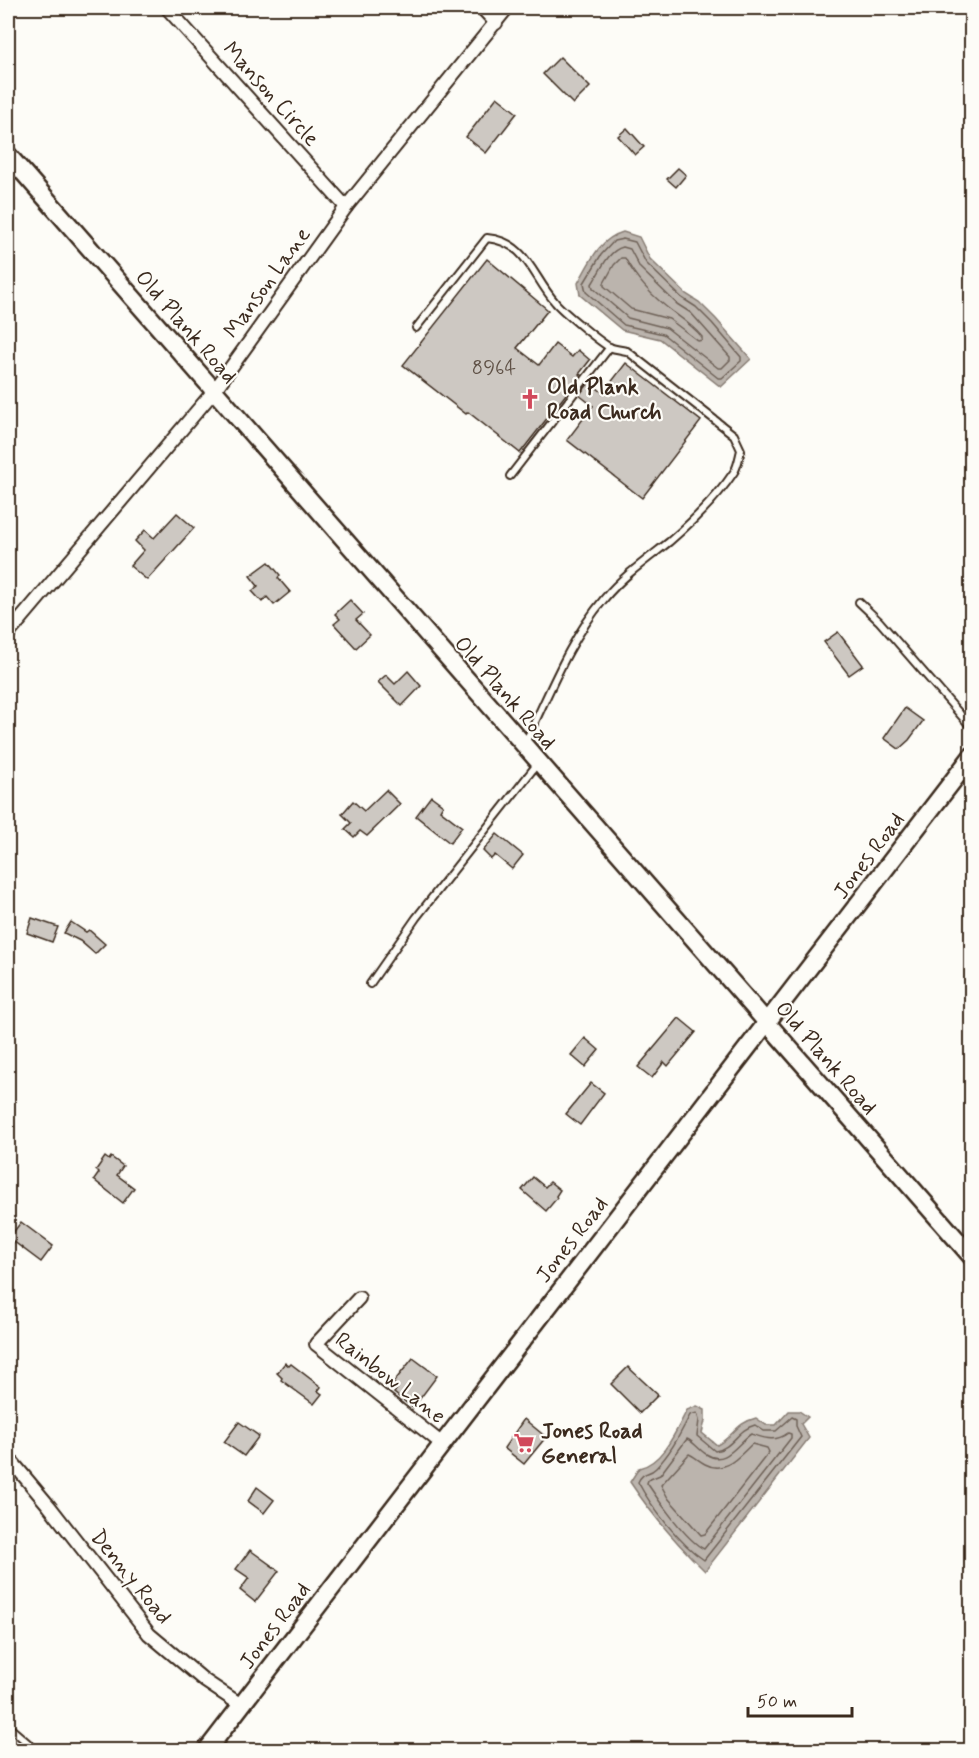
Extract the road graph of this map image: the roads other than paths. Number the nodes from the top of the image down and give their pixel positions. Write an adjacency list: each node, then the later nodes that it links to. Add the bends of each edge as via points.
1 (167, 8): 6 (street, Manson Circle)
2 (482, 8): 4 (street)
3 (507, 8): 4 (street, Manson Lane)
4 (496, 23): 6 (street, Manson Lane)
5 (8, 156): 9 (street, Old Plank Road)
6 (346, 207): 9 (street, Manson Lane)
7 (416, 328): 8 (lane, via 487,238 508,243 526,257 556,304)
8 (610, 347): 10 (lane); 14 (lane, via 627,351 734,435 741,450 736,470 701,511 632,571 582,628)
9 (214, 391): 12 (street, Manson Lane); 14 (street, Old Plank Road)
10 (510, 476)
11 (859, 602): 13 (lane)
12 (9, 633)
13 (972, 728)
14 (523, 747): 16 (street, Old Plank Road)
15 (972, 756): 18 (street, Jones Road)
16 (538, 764): 17 (lane, via 416,918); 18 (street, Old Plank Road)
17 (370, 984)
18 (768, 1023): 19 (street, Old Plank Road); 21 (street, Jones Road)
19 (972, 1257)
20 (359, 1298): 21 (street, Rainbow Lane, via 316,1344)
21 (441, 1443): 23 (street, Jones Road)
22 (8, 1457): 23 (street, Denny Road, via 149,1634)
23 (241, 1705): 26 (street, Jones Road)
24 (8, 1726): 25 (lane)
25 (36, 1750)
26 (207, 1750)

